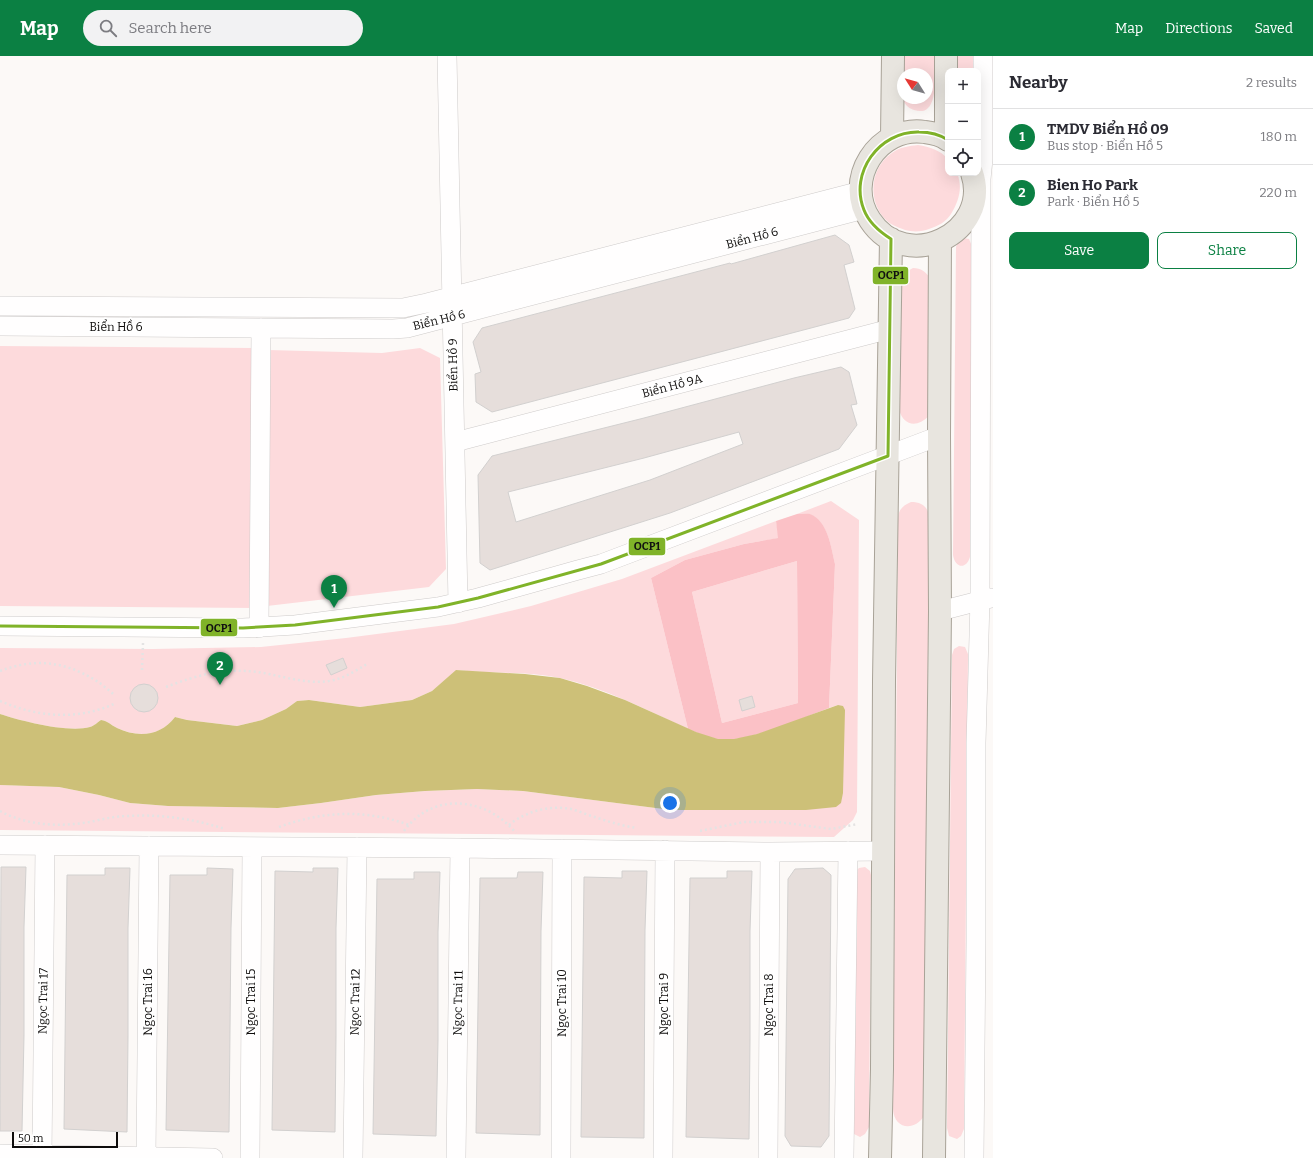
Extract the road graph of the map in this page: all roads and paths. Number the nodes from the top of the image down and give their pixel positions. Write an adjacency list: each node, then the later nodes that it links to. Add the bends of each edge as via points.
1 (447, 56): 12 (street, Biển Hồ 9)
2 (893, 56): 6 (main road)
3 (946, 56): 5 (main road)
4 (983, 56): 8 (street)
5 (947, 104)
6 (892, 137): 7 (main road, via 905,132 919,131); 9 (main road, via 880,145 866,164 862,175)
7 (945, 138)
8 (982, 169): 11 (main road, via 965,220 958,229); 21 (street)
9 (862, 200): 10 (main road, via 869,220); 12 (street, Biển Hồ 6); 14 (street, Biển Hồ 6)
10 (891, 239): 11 (main road, via 910,245); 17 (main road)
11 (940, 241): 18 (main road)
12 (452, 296): 13 (street, Biển Hồ 6, via 392,309); 14 (street, Biển Hồ 9)
13 (0, 306)
14 (452, 316): 16 (street, Biển Hồ 6, via 407,328 393,329); 19 (street, Biển Hồ 9)
15 (0, 326): 16 (street, Biển Hồ 6)
16 (261, 328): 25 (street)
17 (890, 329): 19 (street, Biển Hồ 9A); 20 (main road)
18 (939, 436): 20 (street); 23 (main road)
19 (455, 442): 22 (street, Biển Hồ 9)
20 (888, 456): 22 (street, via 601,564); 53 (main road)
21 (987, 599): 23 (street); 68 (street, via 976,743)
22 (458, 603): 25 (street, via 299,625)
23 (940, 611): 67 (main road)
24 (0, 626): 25 (street)
25 (259, 628)
26 (143, 643): 28 (path)
27 (367, 664): 30 (path, via 334,680 301,680 245,670 205,674)
28 (142, 670)
29 (0, 671): 31 (path, via 34,663 66,666 95,680)
30 (166, 687)
31 (115, 695)
32 (0, 701): 33 (path, via 29,711 59,716 91,713)
33 (116, 703)
34 (0, 812): 40 (path, via 38,824 68,824 129,816 167,816 190,819)
35 (858, 824): 41 (path, via 831,829 779,822 744,822)
36 (408, 825): 37 (path, via 429,810 443,805 464,803 484,808); 38 (path, via 382,817 345,813 307,819); 42 (path)
37 (509, 825): 39 (path, via 525,814 556,808 571,809 618,825); 43 (path)
38 (279, 827)
39 (637, 828)
40 (226, 829)
41 (700, 831)
42 (400, 837)
43 (521, 838)
44 (0, 845): 45 (street)
45 (45, 845): 46 (street); 56 (street, Ngọc Trai 17)
46 (149, 846): 47 (street); 57 (street, Ngọc Trai 16)
47 (252, 847): 48 (street); 59 (street, Ngọc Trai 15)
48 (357, 847): 49 (street); 60 (street, Ngọc Trai 12)
49 (460, 848): 50 (street); 61 (street, Ngọc Trai 11)
50 (562, 849): 51 (street); 62 (street, Ngọc Trai 10)
51 (665, 850): 54 (street); 63 (street, Ngọc Trai 9)
52 (848, 851): 53 (street); 54 (street); 65 (street)
53 (884, 851): 66 (main road)
54 (770, 852): 64 (street, Ngọc Trai 8)
55 (0, 1154): 56 (street)
56 (42, 1156): 57 (street)
57 (146, 1158): 58 (street)
58 (213, 1158)
59 (250, 1158)
60 (353, 1158)
61 (456, 1158)
62 (561, 1158)
63 (663, 1158)
64 (768, 1158)
65 (844, 1158)
66 (880, 1158)
67 (934, 1158)
68 (974, 1158)

